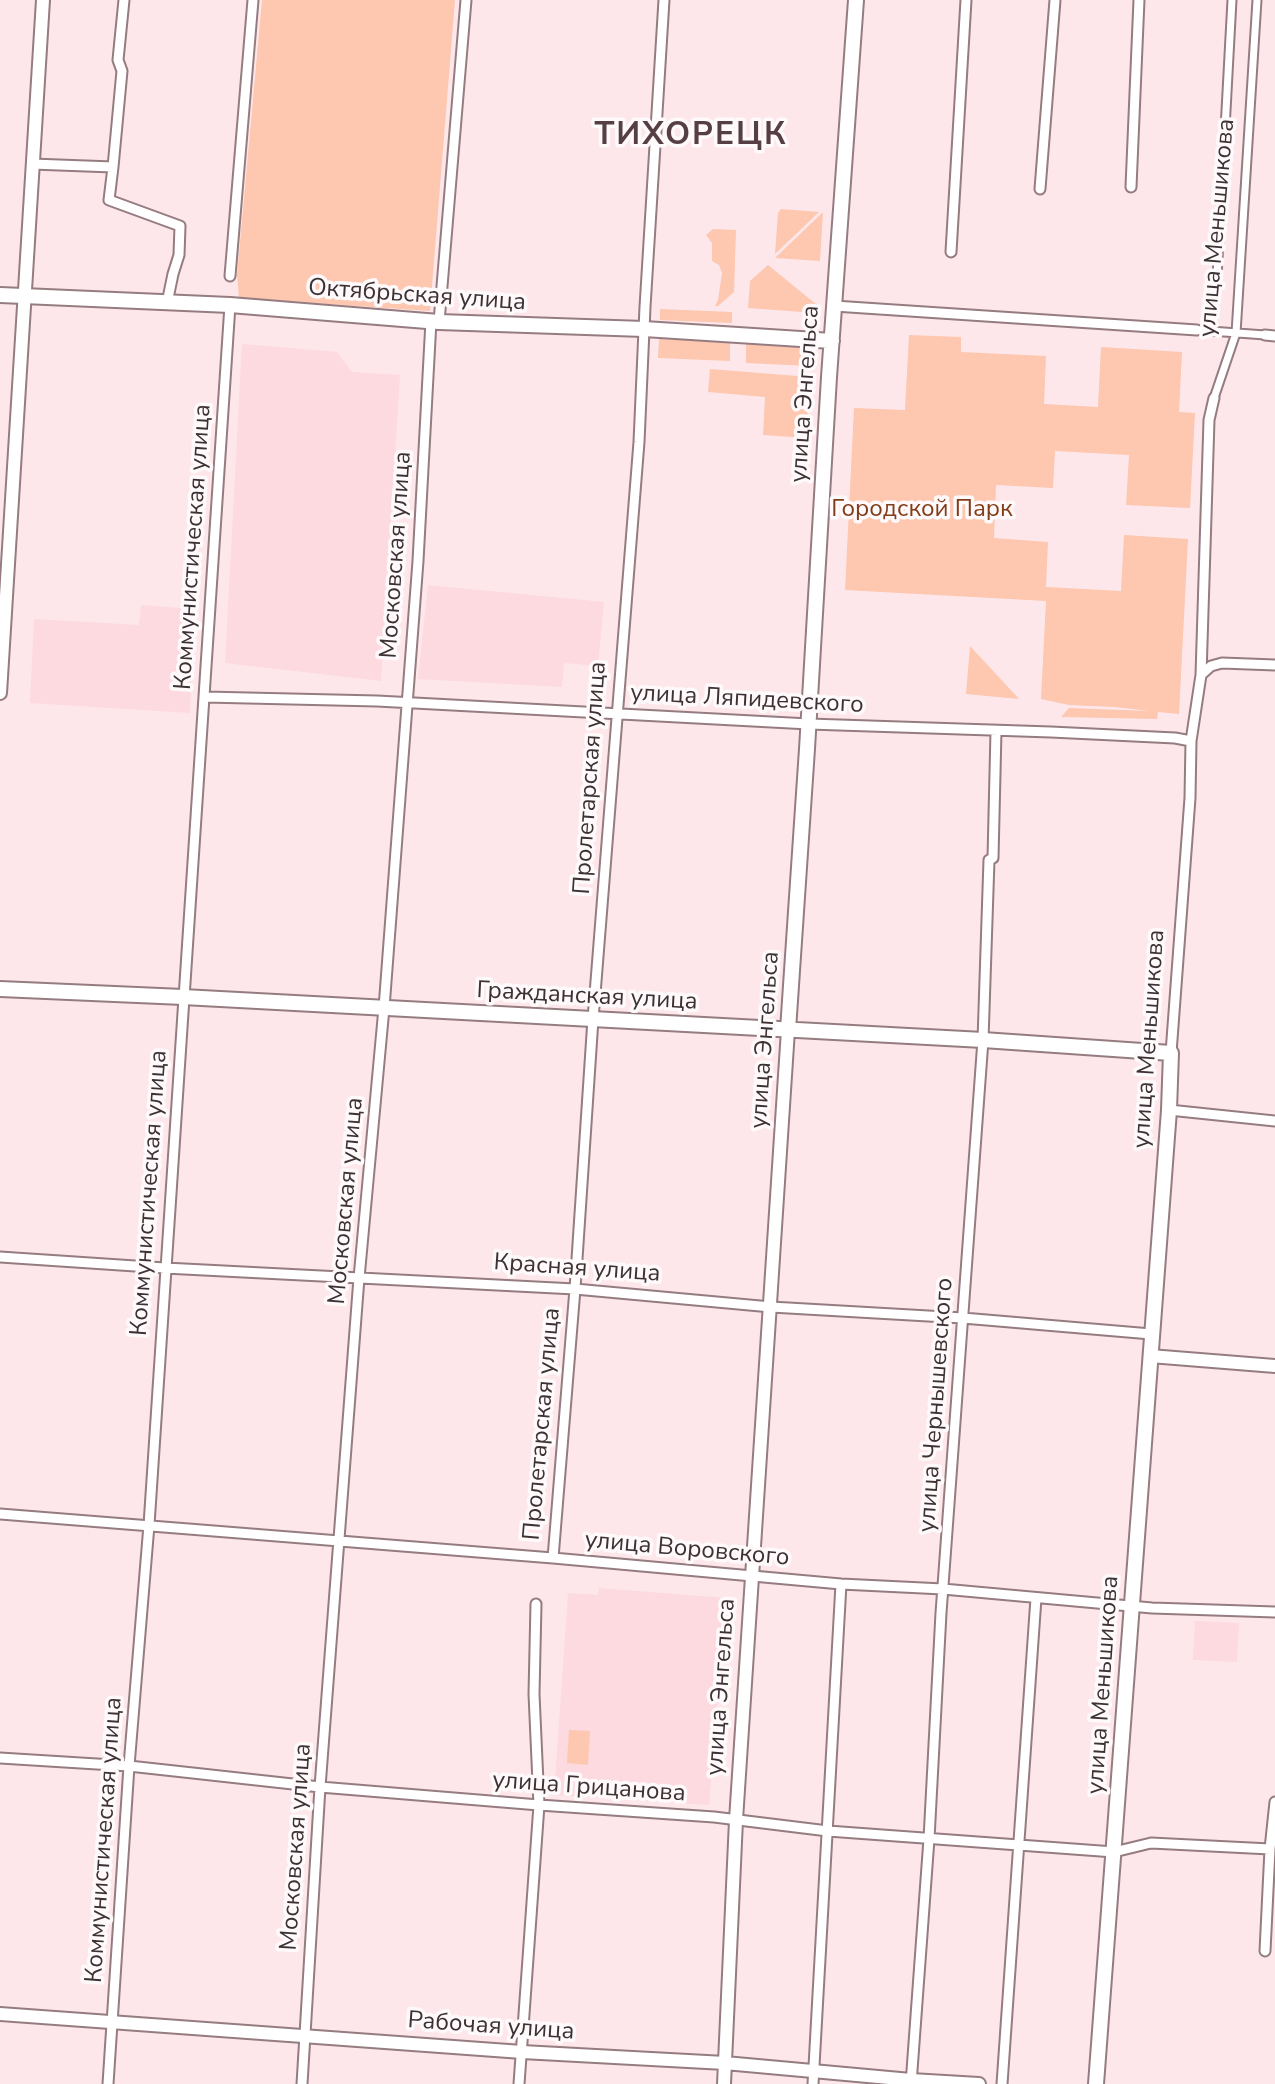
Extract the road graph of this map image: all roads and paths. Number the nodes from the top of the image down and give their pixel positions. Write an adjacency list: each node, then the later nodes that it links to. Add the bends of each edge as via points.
1 (43, 0): 12 (street)
2 (124, 0): 13 (street)
3 (253, 0): 17 (street)
4 (466, 0): 24 (street, Московская улица)
5 (664, 0): 25 (street, Пролетарская улица)
6 (856, 0): 23 (main road, улица Энгельса)
7 (966, 0): 16 (street)
8 (1055, 0): 15 (street)
9 (1139, 0): 14 (street)
10 (1232, 0): 18 (street, улица Меньшикова)
11 (1257, 0): 27 (street, улица Меньшикова)
12 (32, 164): 13 (street); 20 (street)
13 (113, 167): 21 (street, via 109,200 180,226)
14 (1131, 187)
15 (1040, 189)
16 (951, 252)
17 (230, 276)
18 (1217, 277)
19 (0, 295): 20 (main road, Октябрьская улица)
20 (23, 298): 21 (main road, Октябрьская улица); 33 (street)
21 (167, 303): 22 (main road, Октябрьская улица)
22 (230, 305): 24 (main road, Октябрьская улица); 35 (street, Коммунистическая улица)
23 (834, 306): 26 (street); 29 (main road, улица Энгельса)
24 (435, 321): 25 (main road, Октябрьская улица); 36 (street, Московская улица)
25 (644, 329): 29 (main road, Октябрьская улица); 37 (street, Пролетарская улица)
26 (1197, 330): 27 (street)
27 (1236, 333): 28 (street); 30 (street, улица Меньшикова)
28 (1270, 336)
29 (832, 341): 38 (main road, улица Энгельса)
30 (1214, 398): 32 (street, улица Меньшикова)
31 (1275, 665): 32 (street, via 1222,663)
32 (1201, 675): 40 (street, улица Меньшикова)
33 (0, 678): 34 (street)
34 (0, 693)
35 (205, 697): 36 (street, улица Ляпидевского); 42 (street, Коммунистическая улица)
36 (406, 704): 37 (street, улица Ляпидевского); 43 (street, Московская улица)
37 (617, 714): 38 (street, улица Ляпидевского); 44 (street, Пролетарская улица)
38 (809, 724): 39 (street, улица Ляпидевского); 45 (main road, улица Энгельса)
39 (996, 731): 40 (street, улица Ляпидевского); 46 (street, улица Чернышевского)
40 (1191, 741): 47 (street, улица Меньшикова)
41 (0, 989): 42 (main road, Гражданская улица)
42 (183, 997): 43 (main road, Гражданская улица); 51 (street, Коммунистическая улица)
43 (384, 1008): 44 (main road, Гражданская улица); 52 (street, Московская улица)
44 (593, 1019): 45 (main road, Гражданская улица); 53 (street, Пролетарская улица)
45 (788, 1030): 46 (main road, Гражданская улица); 54 (street, улица Энгельса)
46 (983, 1040): 47 (main road, Гражданская улица); 55 (street, улица Чернышевского)
47 (1171, 1053): 48 (main road, улица Меньшикова)
48 (1169, 1110): 49 (street); 56 (main road, улица Меньшикова)
49 (1275, 1121)
50 (0, 1257): 51 (street, Красная улица)
51 (165, 1268): 52 (street, Красная улица); 60 (street, Коммунистическая улица)
52 (359, 1278): 53 (street, Красная улица); 61 (street, Московская улица)
53 (575, 1289): 54 (street, Красная улица); 62 (street, Пролетарская улица)
54 (771, 1307): 55 (street, Красная улица); 63 (street, улица Энгельса)
55 (963, 1318): 56 (street, Красная улица); 65 (street, улица Чернышевского)
56 (1151, 1334): 57 (main road, улица Меньшикова)
57 (1150, 1356): 58 (street); 68 (main road, улица Меньшикова)
58 (1275, 1366)
59 (0, 1514): 60 (street, улица Воровского)
60 (149, 1525): 61 (street, улица Воровского); 71 (street, Коммунистическая улица)
61 (340, 1541): 62 (street, улица Воровского); 72 (street, Московская улица)
62 (553, 1558): 63 (street, улица Воровского)
63 (751, 1577): 64 (street, улица Воровского); 75 (street, улица Энгельса)
64 (841, 1584): 65 (street, улица Воровского); 76 (street)
65 (943, 1589): 66 (street, улица Воровского); 77 (street, улица Чернышевского)
66 (1036, 1598): 68 (street, улица Воровского); 78 (street)
67 (536, 1604): 74 (street)
68 (1131, 1606): 69 (street, улица Воровского); 80 (main road, улица Меньшикова)
69 (1275, 1612)
70 (0, 1758): 71 (street, улица Грицанова)
71 (129, 1766): 72 (street, улица Грицанова); 83 (street, Коммунистическая улица)
72 (320, 1787): 74 (street, улица Грицанова); 84 (street, Московская улица)
73 (1275, 1802): 79 (street)
74 (539, 1805): 75 (street, улица Грицанова); 85 (street)
75 (736, 1820): 76 (street, улица Грицанова); 86 (street, улица Энгельса)
76 (828, 1831): 77 (street, улица Грицанова); 87 (street)
77 (929, 1839): 78 (street, улица Грицанова); 88 (street, улица Чернышевского)
78 (1017, 1845): 80 (street, улица Грицанова); 94 (street)
79 (1270, 1849): 80 (street, улица Грицанова, via 1151,1843); 81 (street)
80 (1114, 1852): 95 (main road, улица Меньшикова)
81 (1265, 1951)
82 (0, 2014): 83 (street, Рабочая улица)
83 (112, 2022): 84 (street, Рабочая улица); 89 (street, Коммунистическая улица)
84 (306, 2035): 85 (street, Рабочая улица); 90 (street, Московская улица)
85 (522, 2052): 86 (street, Рабочая улица); 91 (street)
86 (725, 2063): 87 (street, Рабочая улица); 92 (street, улица Энгельса)
87 (814, 2078): 88 (street, Рабочая улица)
88 (911, 2082): 93 (street, Рабочая улица)
89 (108, 2084)
90 (302, 2084)
91 (519, 2084)
92 (724, 2084)
93 (979, 2084)
94 (1002, 2084)
95 (1096, 2084)

